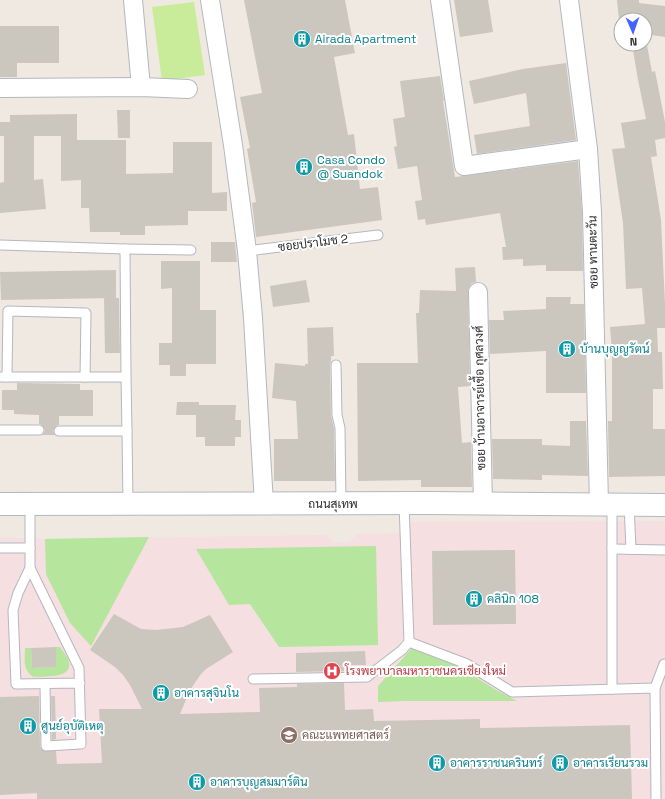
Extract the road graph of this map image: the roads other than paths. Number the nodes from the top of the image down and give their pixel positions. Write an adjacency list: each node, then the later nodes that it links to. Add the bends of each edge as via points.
1 (133, 0): 5 (street)
2 (210, 0): 13 (street)
3 (440, 0): 8 (street, via 464,166)
4 (568, 0): 8 (street, ซอย ทานตะวัน)
5 (141, 87): 6 (street); 7 (street)
6 (0, 88)
7 (188, 89)
8 (588, 149): 30 (street, ซอย ทานตะวัน)
9 (378, 235): 13 (lane, ซอยปราโมช 2)
10 (0, 245): 11 (lane)
11 (125, 249): 12 (lane); 18 (lane)
12 (191, 250)
13 (248, 251): 27 (street)
14 (478, 292): 29 (street, ซอย บ้านอาจารย์เชื้อ กุศลวงศ์)
15 (336, 365): 28 (lane)
16 (3, 377): 17 (lane); 17 (lane, via 8,311 86,313)
17 (85, 377): 18 (lane)
18 (126, 377): 22 (lane)
19 (0, 430): 20 (lane)
20 (39, 430)
21 (59, 430): 22 (lane)
22 (127, 431): 26 (lane)
23 (404, 503): 28 (main road, ถนนสุเทพ); 29 (main road, ถนนสุเทพ); 38 (lane)
24 (0, 504): 25 (main road, ถนนสุเทพ)
25 (30, 504): 26 (main road, ถนนสุเทพ); 33 (lane)
26 (128, 504): 27 (main road, ถนนสุเทพ)
27 (264, 504): 28 (main road, ถนนสุเทพ)
28 (341, 504)
29 (483, 504): 30 (main road, ถนนสุเทพ)
30 (613, 504): 31 (main road, ถนนสุเทพ); 34 (lane); 35 (lane)
31 (665, 505)
32 (0, 548): 33 (lane)
33 (30, 548): 37 (lane)
34 (612, 549): 35 (lane); 44 (lane)
35 (631, 549): 36 (lane)
36 (665, 550)
37 (30, 568): 41 (lane, via 79,668); 42 (lane, via 13,610 16,684)
38 (409, 642): 40 (lane, via 367,677); 44 (lane, via 467,664 512,692)
39 (664, 664): 43 (lane)
40 (253, 679)
41 (80, 683): 42 (lane); 42 (lane, via 81,744 46,746)
42 (44, 684)
43 (655, 688): 44 (lane); 45 (lane)
44 (612, 689)
45 (656, 799)

